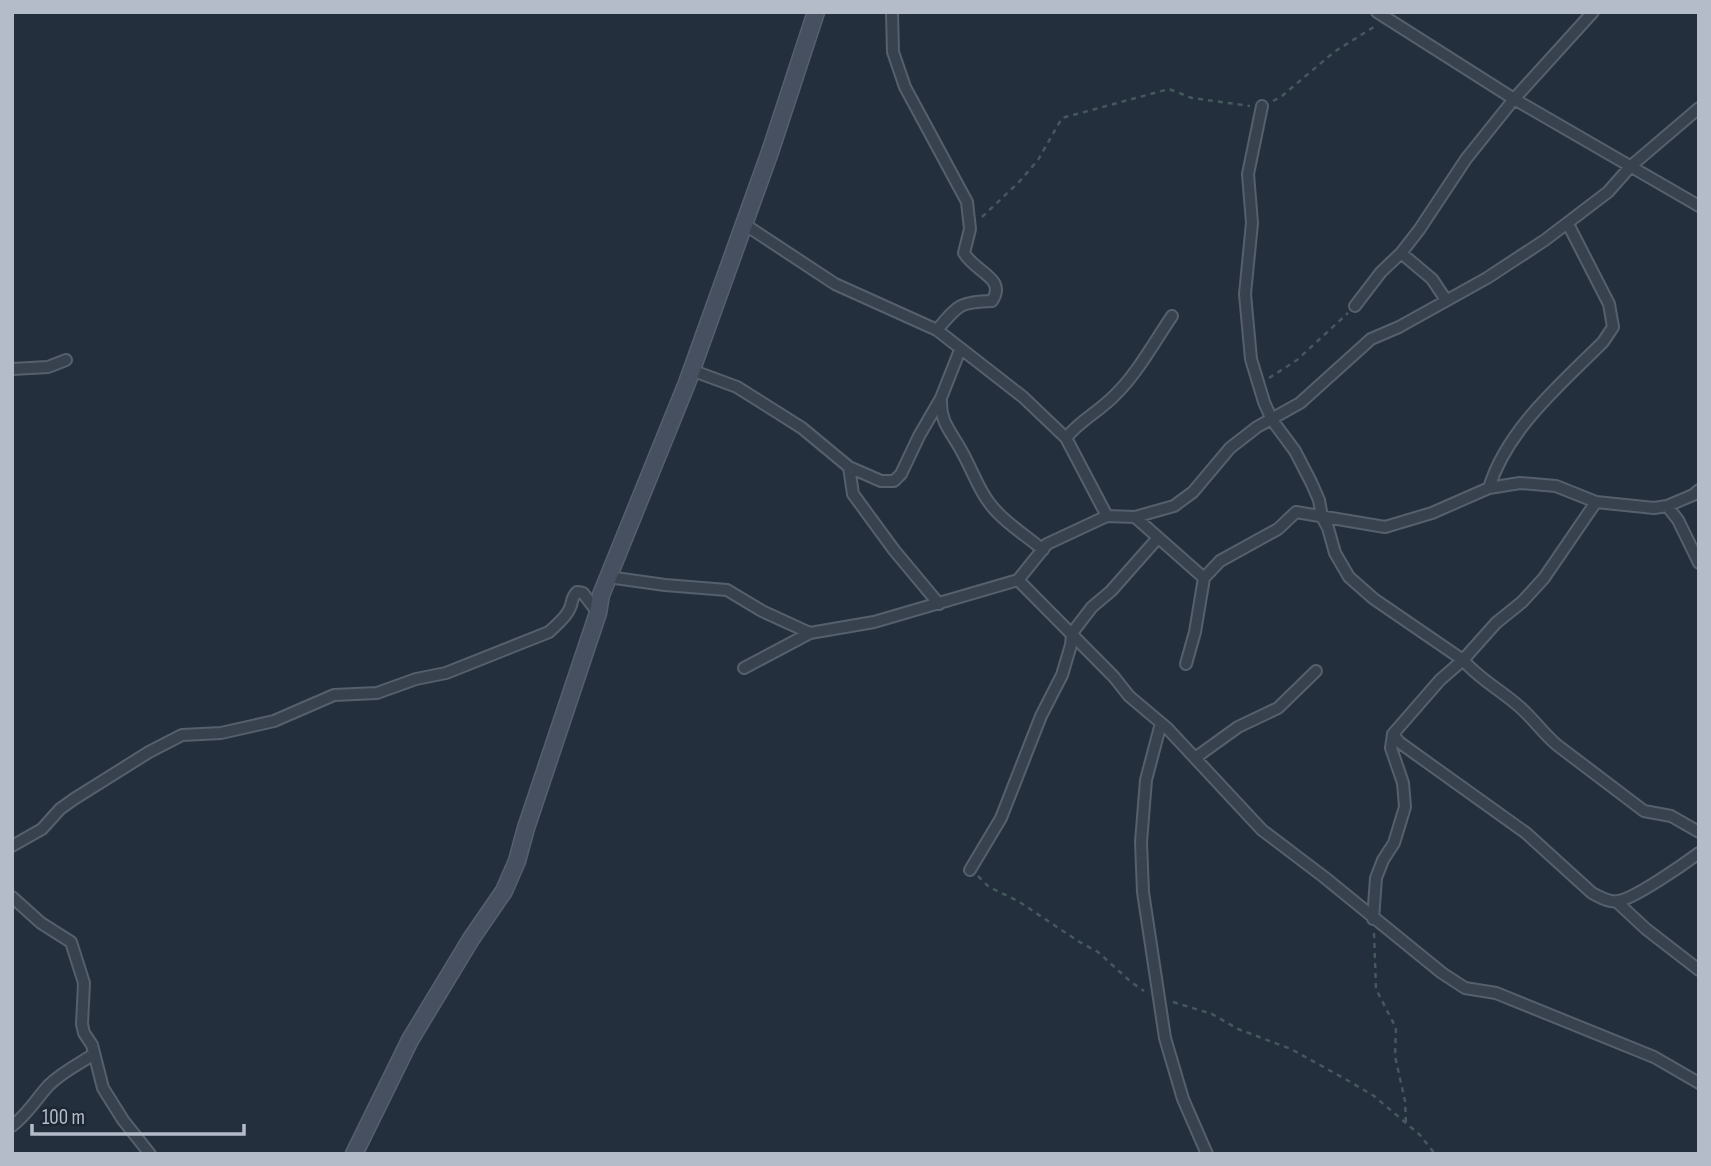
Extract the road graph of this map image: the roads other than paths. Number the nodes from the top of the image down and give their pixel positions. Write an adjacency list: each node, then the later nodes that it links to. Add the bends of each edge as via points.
1 (816, 12): 10 (street)
2 (892, 12): 16 (street, via 893,52 905,87 967,202 970,229 964,253 998,286 992,300 957,307)
3 (1593, 12): 5 (street)
4 (1381, 15): 5 (street)
5 (1514, 99): 8 (street); 12 (street)
6 (1262, 106): 22 (street, via 1248,174 1252,223 1245,293 1251,359)
7 (1699, 108): 8 (street)
8 (1631, 166): 9 (street); 11 (street, via 1608,192)
9 (1699, 206)
10 (744, 224): 16 (street, via 835,284); 20 (street)
11 (1568, 224): 13 (street); 25 (street, via 1609,304 1613,327 1526,423 1498,465)
12 (1401, 253): 13 (street, via 1432,279); 14 (street)
13 (1446, 300): 22 (street, via 1371,339 1300,403)
14 (1355, 306)
15 (1172, 316): 23 (street, via 1118,393)
16 (937, 330): 17 (street)
17 (960, 350): 21 (street); 23 (street, via 1023,397)
18 (66, 360): 19 (street, via 42,368)
19 (12, 369)
20 (691, 370): 24 (street, via 737,387 802,428); 35 (street)
21 (941, 398): 24 (street, via 894,481 881,481); 33 (street, via 946,428 995,511)
22 (1272, 420): 30 (street, via 1230,448 1193,492 1174,506); 31 (street, via 1311,482)
23 (1066, 438): 29 (street)
24 (849, 467): 38 (street, via 853,494)
25 (1489, 488): 27 (street, via 1520,483 1556,486); 31 (street, via 1385,527)
26 (1699, 490): 28 (street)
27 (1596, 502): 28 (street); 42 (street, via 1544,578)
28 (1667, 506): 34 (street)
29 (1107, 516): 30 (street); 33 (street)
30 (1135, 517): 32 (street)
31 (1322, 517): 36 (street, via 1296,512 1278,529 1220,561); 42 (street, via 1349,577)
32 (1157, 538): 36 (street); 41 (street)
33 (1043, 550): 37 (street)
34 (1699, 563)
35 (608, 577): 39 (street); 40 (street, via 727,590)
36 (1204, 578): 43 (street)
37 (1018, 580): 38 (street); 41 (street)
38 (939, 604): 40 (street)
39 (598, 613): 50 (street, via 583,593 577,592 561,621 548,632 446,673 368,695 334,695 274,721 221,733 182,735 74,799 42,829); 62 (street, via 504,891 410,1040)
40 (810, 633): 44 (street)
41 (1072, 633): 46 (street); 52 (street, via 1062,675 1001,818)
42 (1463, 660): 47 (street); 49 (street, via 1522,709 1550,740 1637,806 1671,816)
43 (1186, 664)
44 (744, 668)
45 (1316, 671): 48 (street, via 1278,708 1238,727)
46 (1161, 723): 48 (street); 60 (street, via 1146,780 1143,892 1165,1038 1183,1099)
47 (1393, 734): 54 (street, via 1526,833 1592,893); 55 (street, via 1391,748 1403,783 1405,807 1376,878)
48 (1195, 758): 55 (street, via 1262,830)
49 (1699, 832)
50 (12, 846)
51 (1699, 853): 54 (street)
52 (970, 870)
53 (12, 897): 57 (street, via 71,942 84,983 82,1024)
54 (1617, 902): 56 (street)
55 (1373, 919): 58 (street, via 1465,988 1496,993 1571,1023 1654,1057)
56 (1699, 970)
57 (94, 1054): 59 (street, via 62,1073); 61 (street, via 103,1088)
58 (1699, 1083)
59 (12, 1126)
60 (1205, 1150): 63 (street)
61 (150, 1154)
62 (355, 1154)
63 (1193, 1154)

